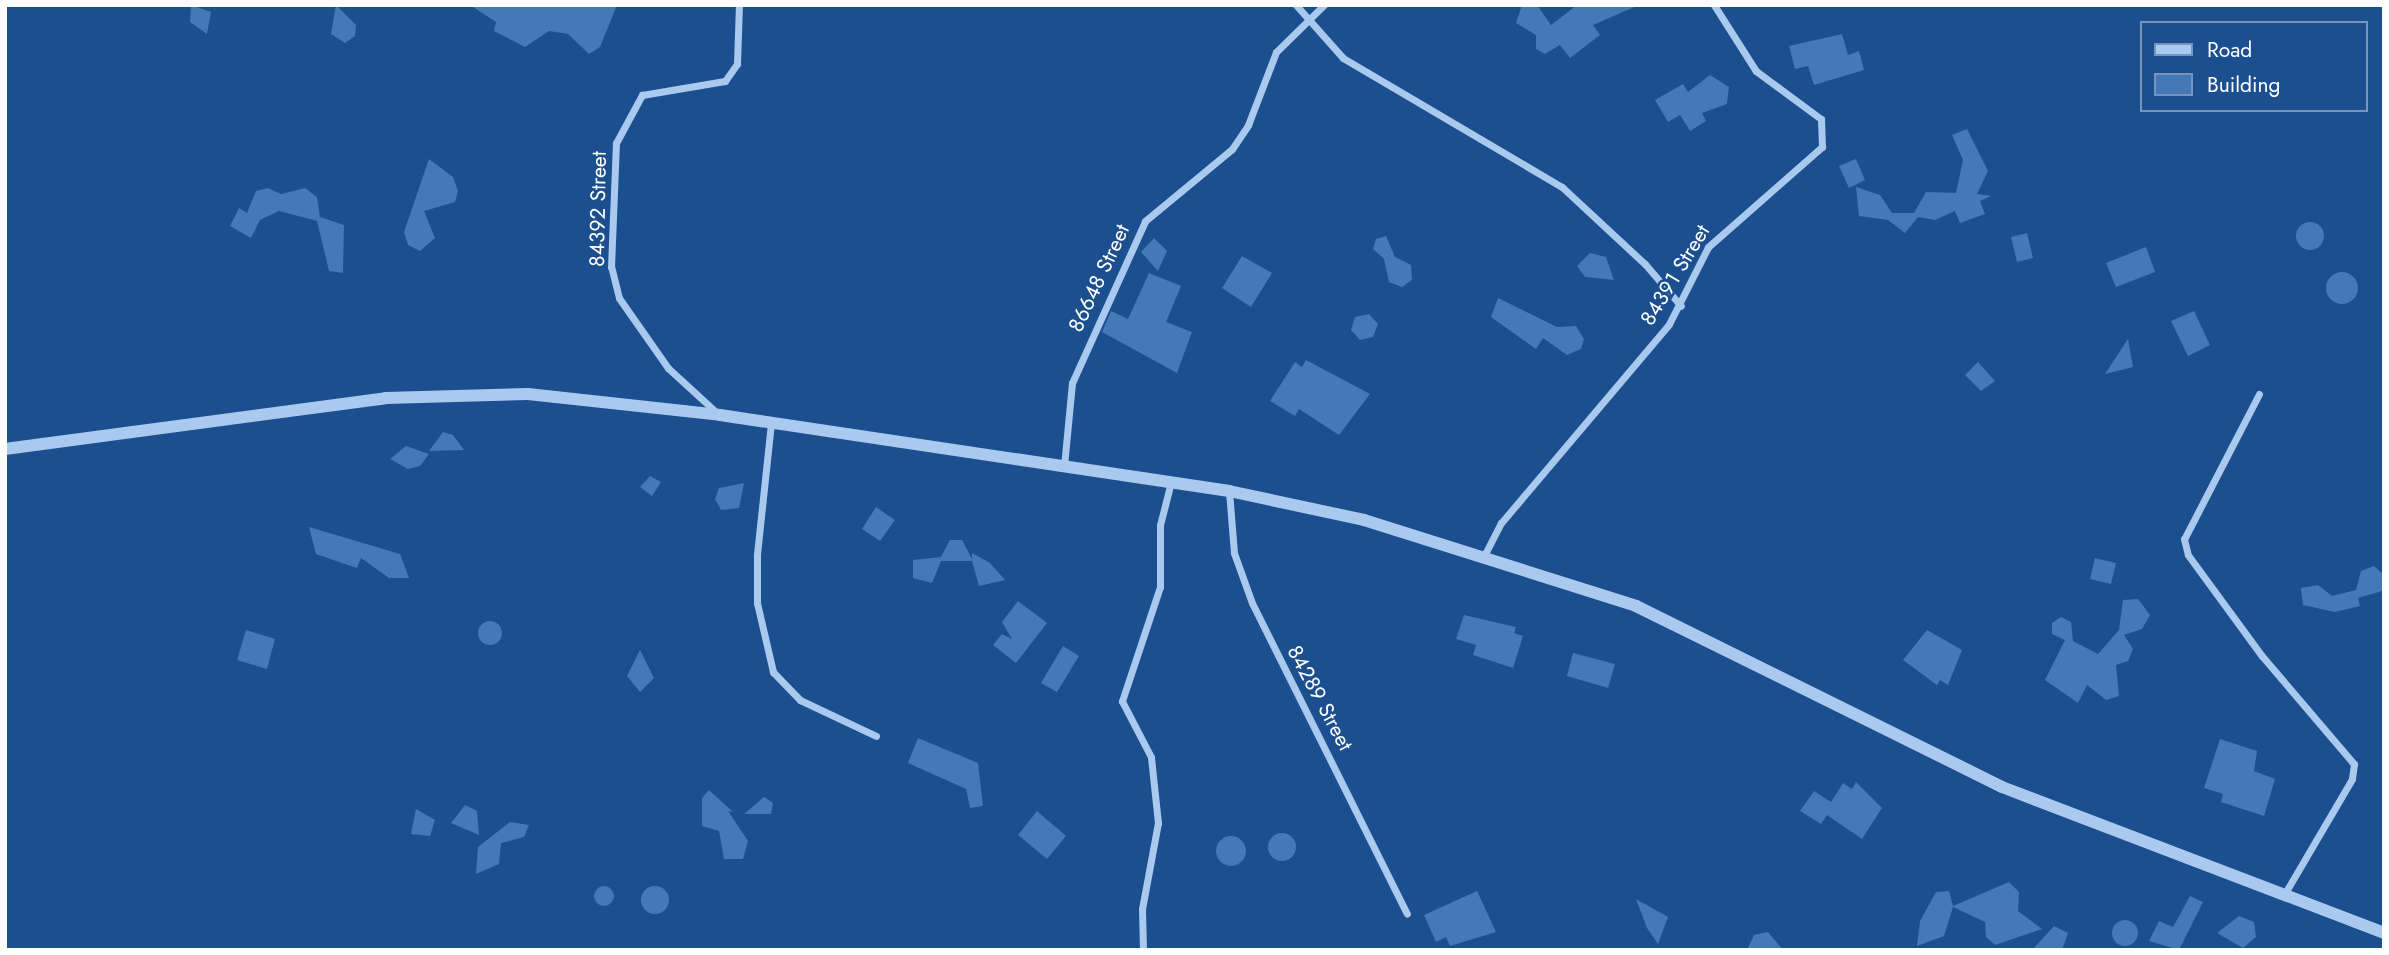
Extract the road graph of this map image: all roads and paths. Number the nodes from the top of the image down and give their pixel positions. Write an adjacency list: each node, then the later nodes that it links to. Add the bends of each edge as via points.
1 (739, 5): 8 (street, 84392 Street, via 737,64 724,80 642,95 616,144 611,267 619,299 668,368)
2 (1296, 5): 5 (street)
3 (1324, 5): 5 (street, 86648 Street)
4 (1714, 5): 6 (street, 84391 Street, via 1756,71 1812,108 1826,137 1815,155 1729,223 1708,247)
5 (1305, 21): 6 (street, via 1343,58 1562,187 1645,264); 11 (street, 86648 Street, via 1276,52 1248,125 1232,149 1163,202 1131,246 1072,383)
6 (1681, 306): 14 (street, 84391 Street, via 1501,523)
7 (2259, 394): 16 (street, via 2184,539 2188,555 2262,656 2354,764 2352,779)
8 (720, 415): 9 (street); 10 (street, via 527,394 386,398)
9 (771, 423): 11 (street); 15 (street, via 757,579 773,672 800,700)
10 (5, 449)
11 (1064, 466): 12 (street)
12 (1171, 482): 13 (street); 19 (street, via 1160,525 1160,587 1122,701 1151,757 1158,822 1142,909)
13 (1229, 491): 14 (street); 17 (street, 84289 Street, via 1234,553 1252,603)
14 (1485, 554): 16 (street, via 1636,606 2002,787)
15 (876, 736)
16 (2284, 895): 18 (street)
17 (1407, 914)
18 (2384, 933)
19 (1143, 950)

